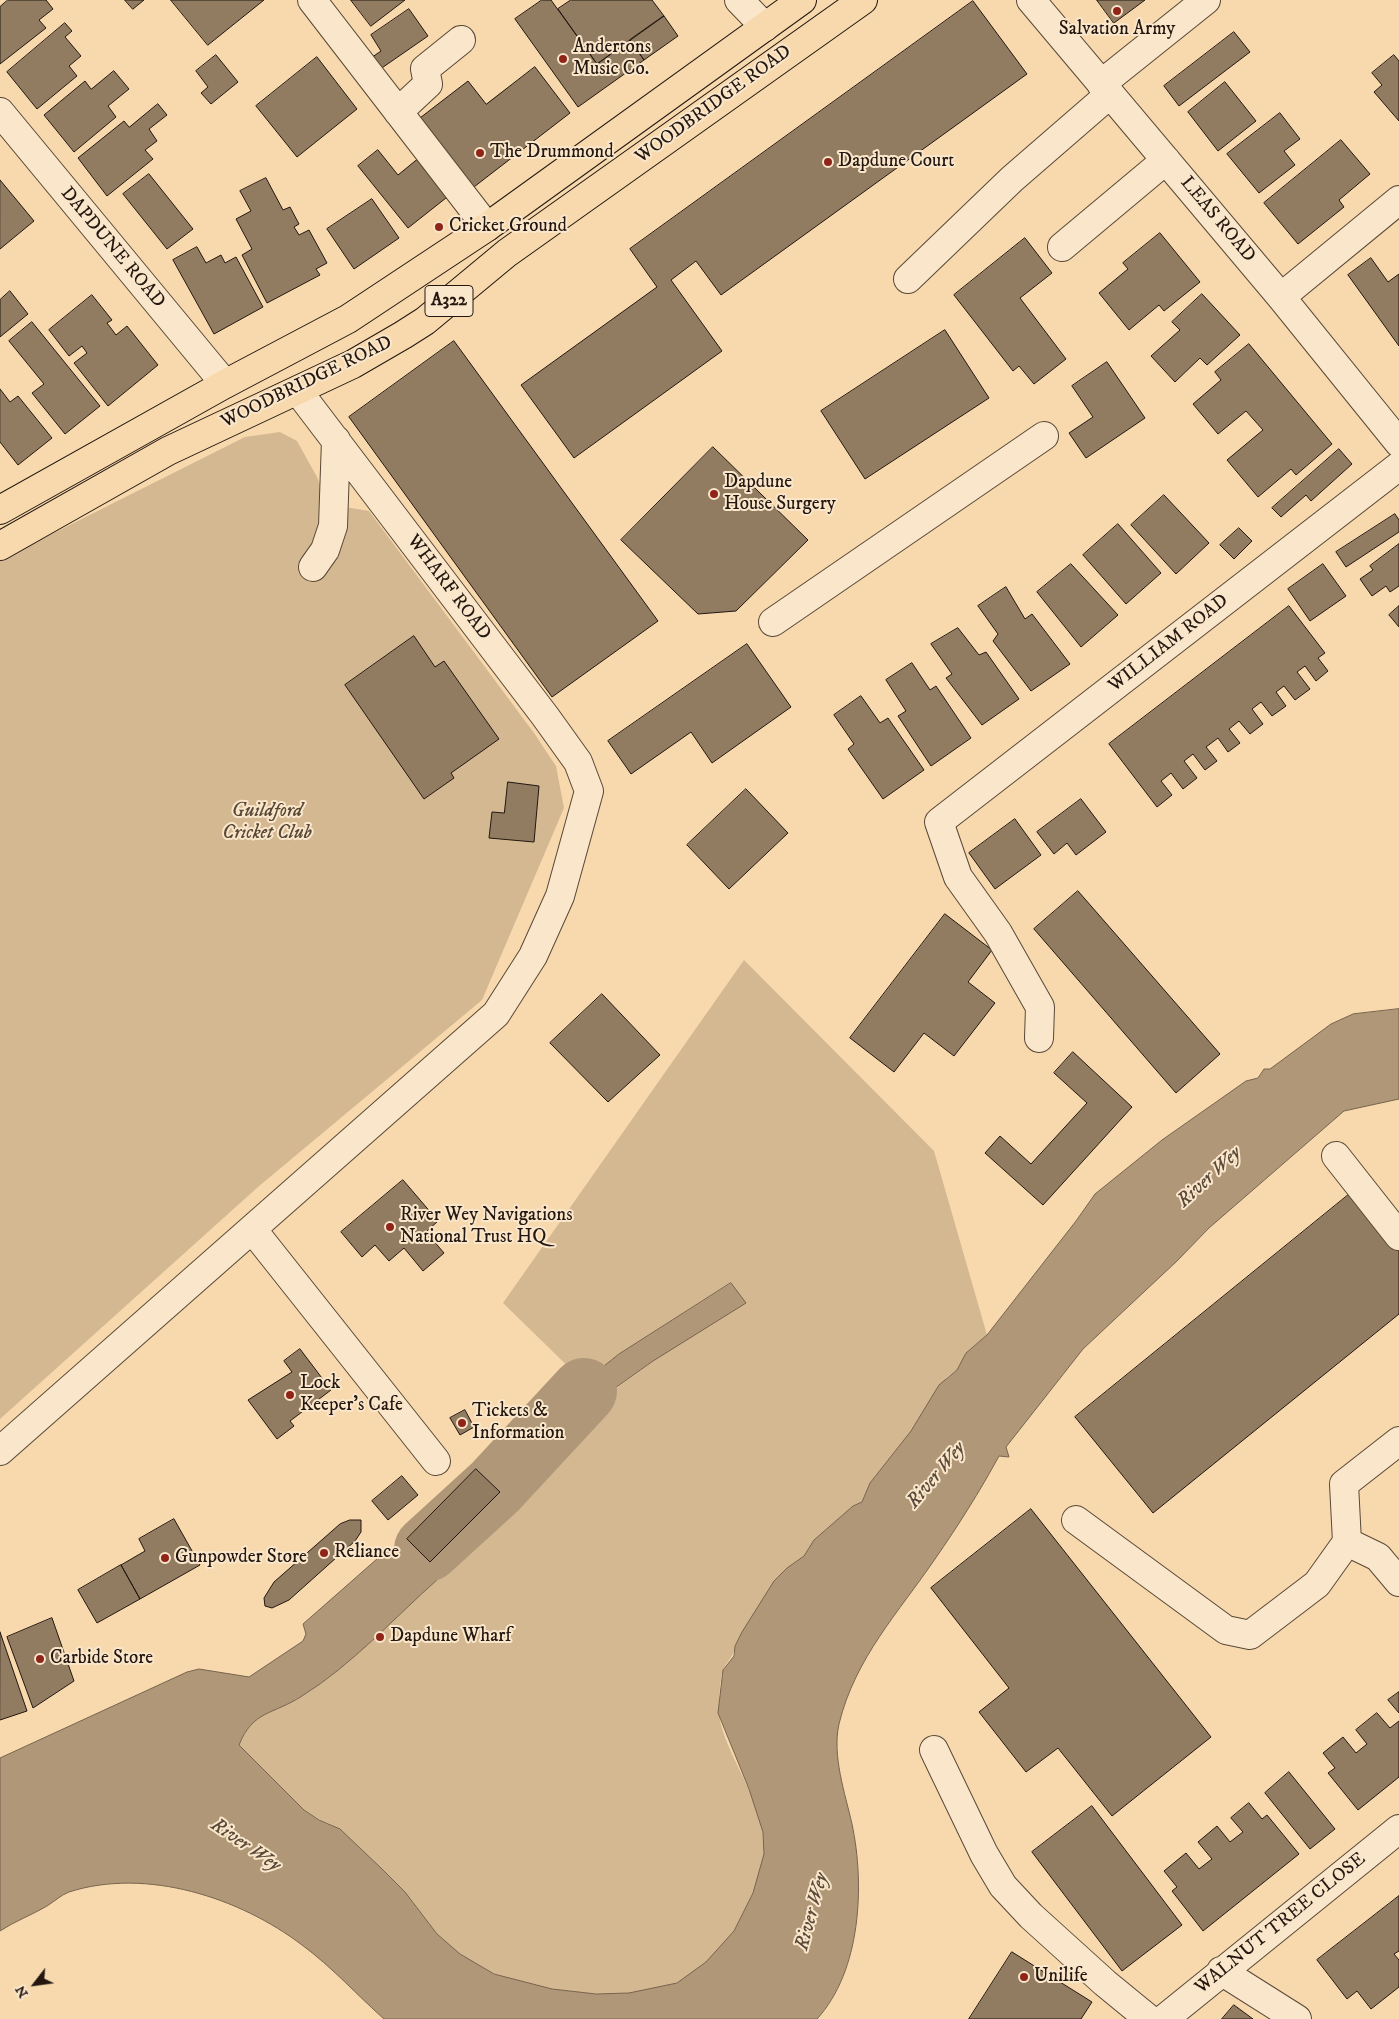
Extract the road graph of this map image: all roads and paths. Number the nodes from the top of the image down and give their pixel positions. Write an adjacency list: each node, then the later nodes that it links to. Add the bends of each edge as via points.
1 (739, 0): 7 (street)
2 (802, 0): 7 (main road, WOODBRIDGE ROAD / A322)
3 (864, 0): 19 (main road, WOODBRIDGE ROAD / A322, via 507,254 425,321 353,364)
4 (1031, 0): 9 (street, LEAS ROAD)
5 (1206, 0): 9 (street)
6 (315, 4): 11 (street)
7 (765, 27): 14 (main road, WOODBRIDGE ROAD / A322)
8 (461, 40): 11 (street, via 424,69 428,84)
9 (1106, 89): 12 (street, LEAS ROAD); 16 (street)
10 (0, 112): 18 (street, DAPDUNE ROAD)
11 (398, 112): 14 (street)
12 (1166, 160): 15 (street); 17 (street, LEAS ROAD)
13 (1399, 200): 17 (street)
14 (487, 228): 18 (main road, WOODBRIDGE ROAD / A322, via 348,319)
15 (1062, 247)
16 (908, 279)
17 (1281, 297): 22 (street, LEAS ROAD)
18 (224, 384): 24 (main road, WOODBRIDGE ROAD / A322)
19 (298, 391): 21 (street, WHARF ROAD); 25 (main road, WOODBRIDGE ROAD / A322, via 168,451)
20 (1044, 436): 27 (street)
21 (336, 440): 26 (street, via 332,526 325,550); 30 (street, WHARF ROAD, via 545,716 578,762 589,791 560,896 533,956 496,1014)
22 (1399, 443)
23 (1399, 466): 28 (street, WILLIAM ROAD, via 939,822 958,878 998,933 1040,1006)
24 (0, 510)
25 (0, 546)
26 (313, 567)
27 (773, 622)
28 (1039, 1038)
29 (1336, 1156): 31 (street)
30 (252, 1229): 33 (street); 34 (street)
31 (1399, 1236)
32 (1399, 1441): 36 (street, via 1344,1484)
33 (0, 1451)
34 (436, 1461)
35 (1076, 1520): 36 (street, via 1226,1630 1250,1635 1317,1584)
36 (1347, 1542): 37 (street, via 1378,1557)
37 (1399, 1582)
38 (934, 1750): 41 (street, via 1003,1886 1030,1916)
39 (1399, 1829): 40 (street, WALNUT TREE CLOSE)
40 (1221, 1971): 42 (street, WALNUT TREE CLOSE); 43 (street)
41 (1149, 2019)
42 (1164, 2019)
43 (1297, 2019)

